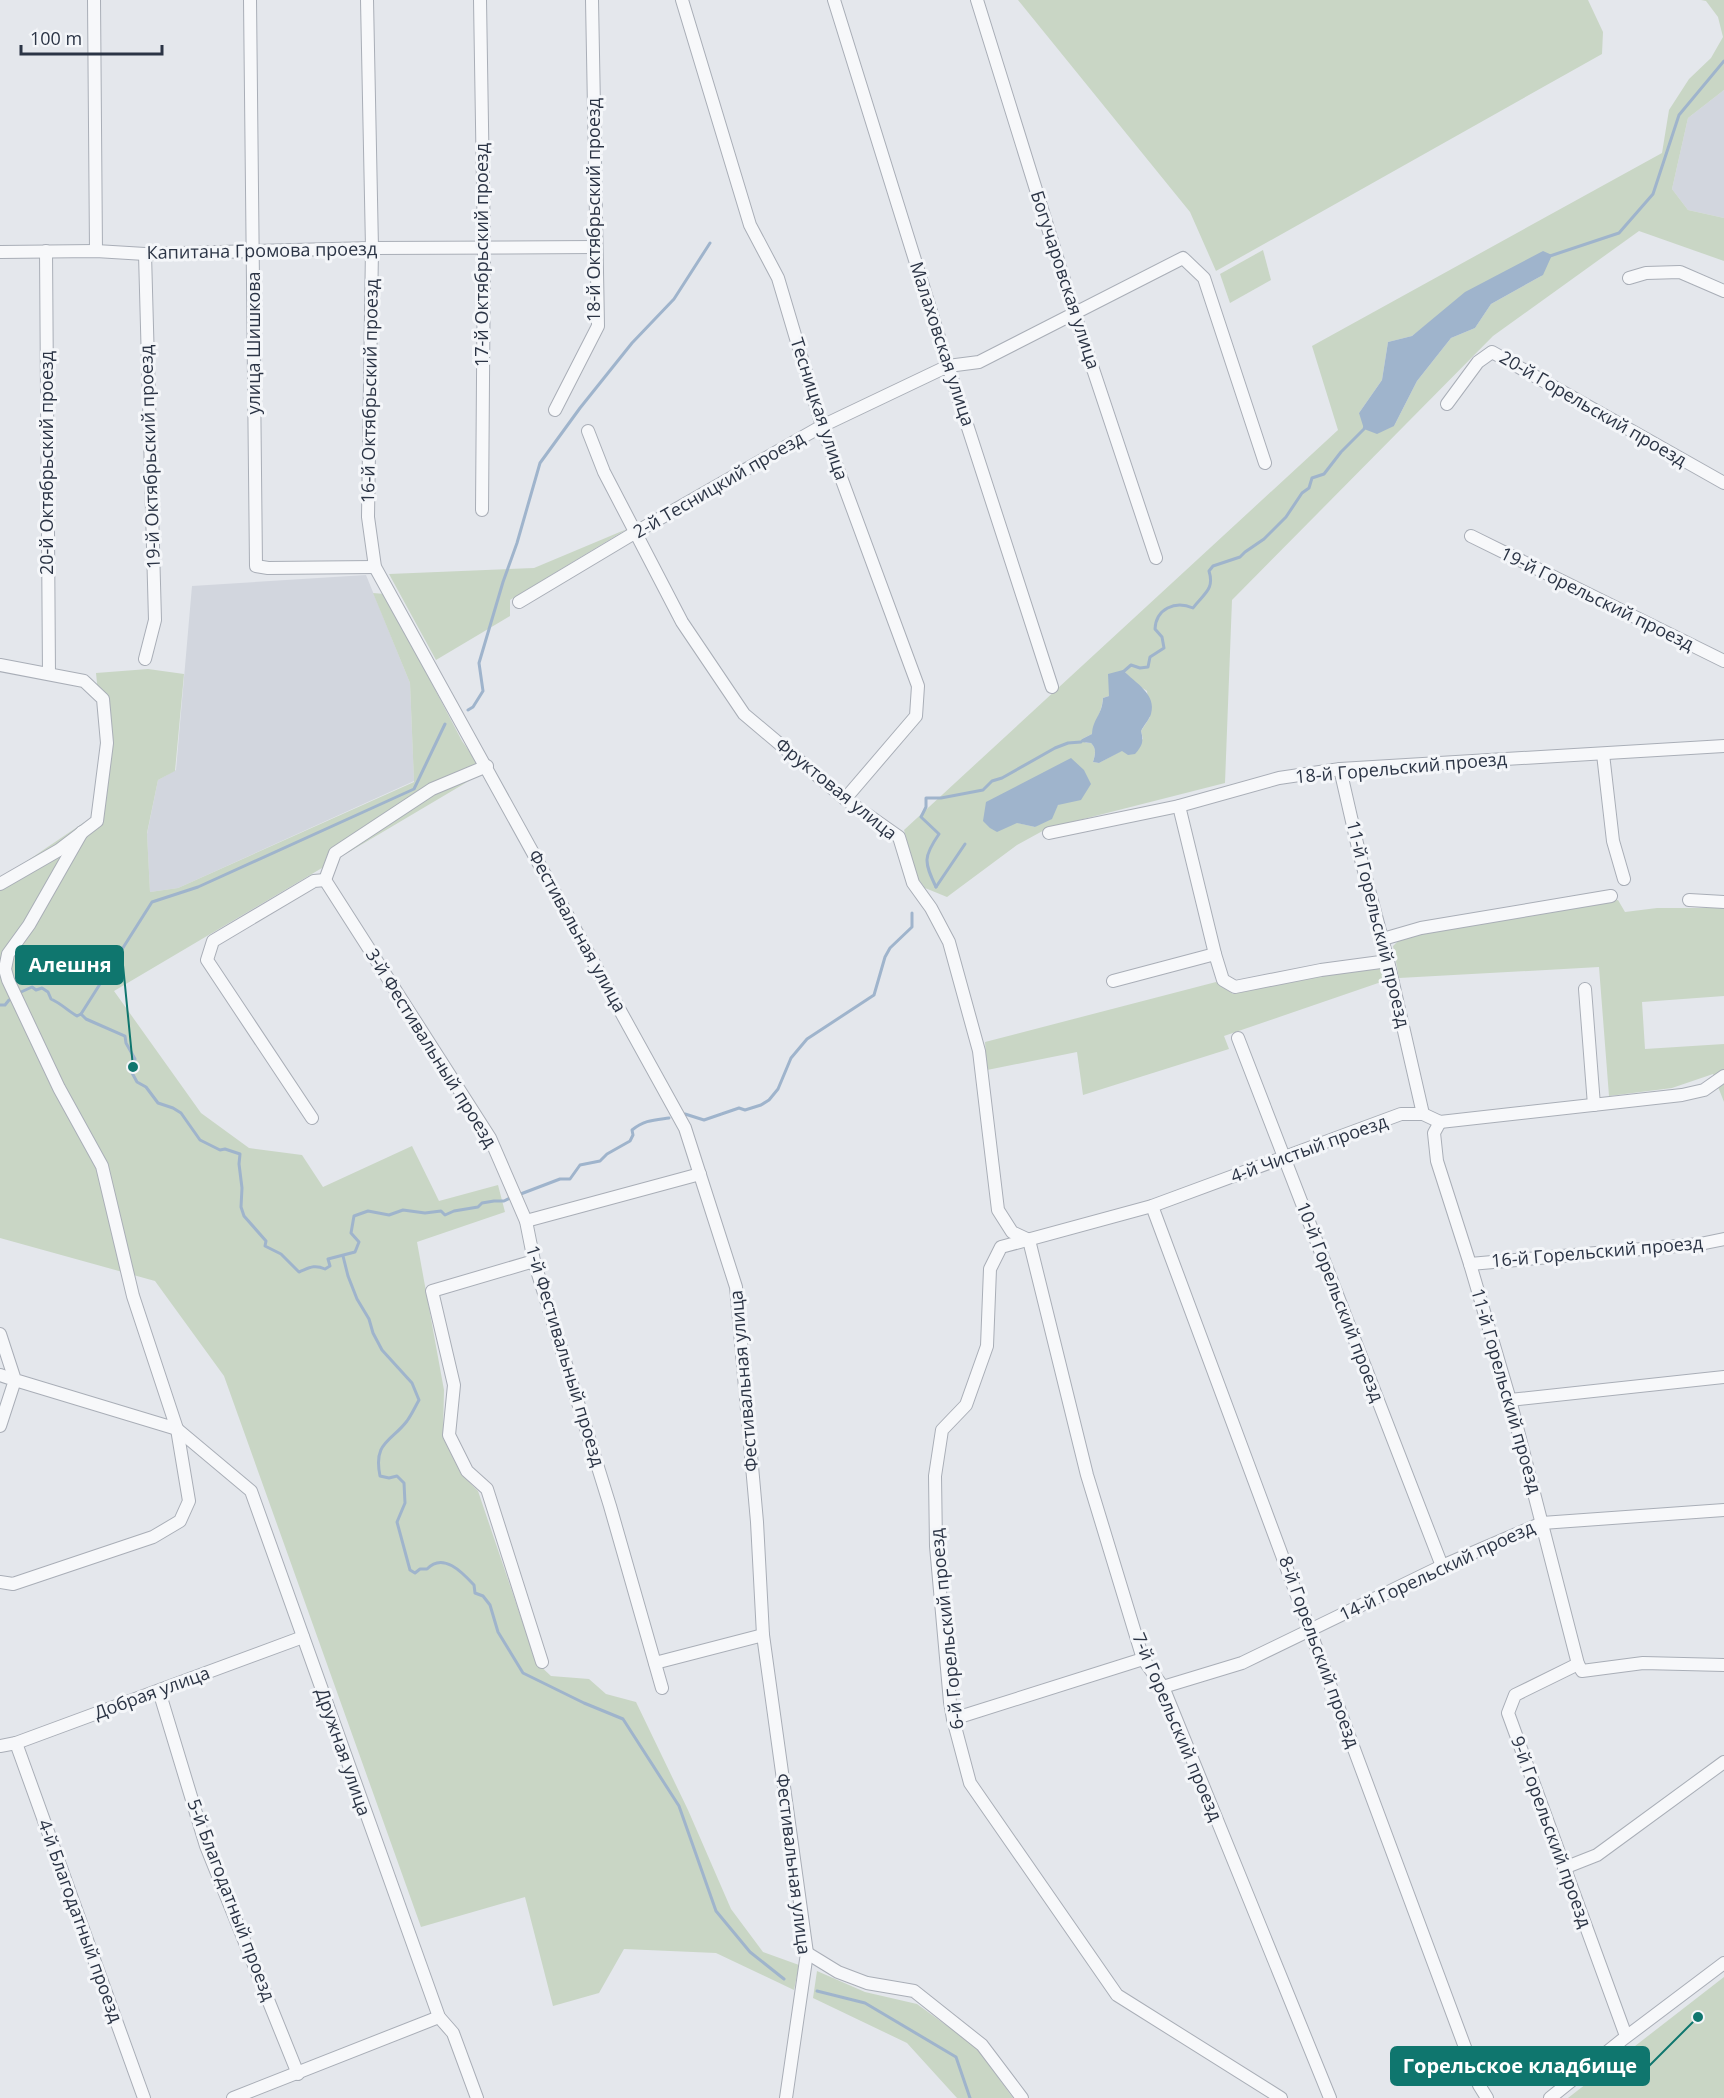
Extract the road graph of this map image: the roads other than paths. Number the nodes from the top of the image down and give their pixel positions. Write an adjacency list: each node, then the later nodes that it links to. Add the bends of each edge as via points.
1 (94, 0): 14 (street)
2 (250, 0): 12 (street, улица Шишкова)
3 (367, 0): 10 (street, 16-й Октябрьский проезд)
4 (480, 0): 11 (street, 17-й Октябрьский проезд)
5 (592, 0): 9 (street, 18-й Октябрьский проезд)
6 (682, 0): 23 (street, Тесницкая улица, via 750,225 778,278)
7 (834, 0): 20 (street, Малаховская улица)
8 (977, 0): 19 (street, Богучаровская улица)
9 (595, 247): 11 (street, Капитана Громова проезд); 22 (street, 18-й Октябрьский проезд, via 598,326)
10 (372, 248): 11 (street, Капитана Громова проезд); 12 (street, Капитана Громова проезд); 31 (street, 16-й Октябрьский проезд, via 368,517)
11 (483, 248): 27 (street, 17-й Октябрьский проезд)
12 (253, 250): 16 (street, Капитана Громова проезд); 31 (street, улица Шишкова, via 256,566)
13 (45, 251): 14 (street, Капитана Громова проезд); 15 (street, Капитана Громова проезд); 36 (street, 20-й Октябрьский проезд)
14 (96, 251): 16 (street, Капитана Громова проезд)
15 (0, 252)
16 (145, 254): 33 (street, 19-й Октябрьский проезд, via 155,620)
17 (1629, 278): 18 (street, via 1680,272)
18 (1724, 291)
19 (1074, 315): 20 (street, 2-й Тесницкий проезд, via 979,362); 25 (street, 2-й Тесницкий проезд, via 1183,258 1204,278); 30 (street, Богучаровская улица)
20 (948, 366): 23 (street, 2-й Тесницкий проезд); 37 (street, Малаховская улица)
21 (1447, 404): 26 (street, 20-й Горельский проезд, via 1478,362 1492,352)
22 (555, 410)
23 (822, 426): 28 (street, 2-й Тесницкий проезд); 42 (street, Тесницкая улица, via 918,686 916,717)
24 (588, 431): 28 (street, Фруктовая улица, via 604,472)
25 (1265, 463)
26 (1724, 483)
27 (482, 510)
28 (636, 532): 32 (street, 2-й Тесницкий проезд); 42 (street, Фруктовая улица, via 682,622 744,714)
29 (1471, 536): 34 (street, 19-й Горельский проезд)
30 (1156, 558)
31 (375, 567): 40 (street, Фестивальная улица)
32 (519, 602)
33 (145, 659)
34 (1724, 661)
35 (0, 665): 36 (street)
36 (49, 674): 44 (street, via 84,681 103,699 107,743 97,821)
37 (1052, 687)
38 (1724, 746): 39 (street, 18-й Горельский проезд)
39 (1602, 754): 41 (street, 18-й Горельский проезд); 46 (street, via 1614,841)
40 (487, 766): 47 (street, via 432,789 335,854); 64 (street, Фестивальная улица, via 685,1128)
41 (1340, 769): 43 (street, 18-й Горельский проезд, via 1279,778); 52 (street, 11-й Горельский проезд)
42 (845, 798): 68 (street, Фруктовая улица, via 899,837 913,883 932,908 949,942 979,1051 998,1210 1012,1232)
43 (1179, 806): 45 (street, 18-й Горельский проезд); 53 (street)
44 (82, 832): 48 (street); 77 (street, via 8,954 4,969 59,1089 102,1166 133,1296)
45 (1049, 833)
46 (1624, 879)
47 (325, 880): 61 (street, via 314,881 213,941 207,960); 66 (street, 3-й Фестивальный проезд, via 490,1138)
48 (0, 884)
49 (1611, 896): 52 (street, via 1421,928)
50 (1689, 900): 51 (street)
51 (1724, 902)
52 (1383, 939): 54 (street, 11-й Горельский проезд)
53 (1215, 954): 54 (street, via 1223,980 1235,987); 55 (street)
54 (1388, 961): 60 (street, 11-й Горельский проезд)
55 (1113, 981)
56 (1585, 989): 59 (street)
57 (1238, 1038): 63 (street, 10-й Горельский проезд)
58 (1724, 1076): 59 (street, via 1704,1090 1682,1095)
59 (1594, 1105): 62 (street)
60 (1423, 1114): 62 (street); 63 (street, 4-й Чистый проезд, via 1401,1114)
61 (312, 1118)
62 (1440, 1122): 70 (street, 11-й Горельский проезд, via 1434,1133 1437,1161)
63 (1285, 1158): 65 (street, 4-й Чистый проезд); 80 (street, 10-й Горельский проезд)
64 (700, 1174): 66 (street, 1-й Фестивальный проезд); 83 (street, Фестивальная улица, via 736,1287)
65 (1152, 1206): 68 (street, 4-й Чистый проезд); 82 (street, 8-й Горельский проезд)
66 (526, 1221): 69 (street, 1-й Фестивальный проезд)
67 (1724, 1239): 70 (street, 16-й Горельский проезд)
68 (1029, 1240): 85 (street, 7-й Горельский проезд, via 1087,1475); 93 (street, 6-й Горельский проезд, via 1000,1247 990,1269 987,1346 966,1405 942,1430 936,1476 936,1546)
69 (534, 1261): 86 (street, via 432,1291 454,1385 449,1435 466,1471 487,1489); 87 (street, 1-й Фестивальный проезд)
70 (1470, 1264): 75 (street, 11-й Горельский проезд)
71 (0, 1334): 74 (street)
72 (0, 1375): 74 (street)
73 (1724, 1377): 75 (street)
74 (15, 1380): 76 (street); 77 (street)
75 (1510, 1400): 79 (street, 11-й Горельский проезд)
76 (0, 1426)
77 (177, 1429): 81 (street, via 189,1502 180,1521 142,1541 13,1584); 84 (street, Дружная улица, via 250,1491)
78 (1724, 1510): 79 (street, 14-й Горельский проезд)
79 (1542, 1523): 80 (street, 14-й Горельский проезд); 88 (street, 11-й Горельский проезд)
80 (1442, 1566): 82 (street, 14-й Горельский проезд)
81 (0, 1582)
82 (1311, 1630): 90 (street, 14-й Горельский проезд, via 1242,1663); 110 (street, 8-й Горельский проезд)
83 (763, 1635): 87 (street); 98 (street, Фестивальная улица)
84 (303, 1637): 92 (street, Добрая улица); 100 (street, Дружная улица)
85 (1143, 1659): 90 (street, 7-й Горельский проезд); 93 (street)
86 (542, 1662)
87 (655, 1663): 91 (street, 1-й Фестивальный проезд)
88 (1578, 1664): 89 (street, via 1582,1671 1643,1663); 97 (street, 9-й Горельский проезд, via 1515,1695 1508,1713)
89 (1724, 1665)
90 (1163, 1687): 109 (street, 7-й Горельский проезд)
91 (662, 1688)
92 (159, 1691): 94 (street, Добрая улица); 102 (street, 5-й Благодатный проезд, via 206,1846)
93 (953, 1719): 108 (street, 6-й Горельский проезд, via 970,1783 1117,1995)
94 (16, 1743): 95 (street, Добрая улица); 103 (street, 4-й Благодатный проезд)
95 (0, 1746)
96 (1724, 1762): 97 (street, via 1597,1855)
97 (1564, 1868): 101 (street, 9-й Горельский проезд)
98 (807, 1953): 106 (street, Фестивальная улица); 107 (street, via 838,1972 867,1983 914,1991 982,2045)
99 (1724, 1964): 101 (street)
100 (439, 2017): 102 (street); 105 (street, Дружная улица, via 453,2033)
101 (1626, 2036): 111 (street)
102 (298, 2074): 104 (street)
103 (144, 2098)
104 (233, 2098)
105 (477, 2098)
106 (786, 2098)
107 (1022, 2098)
108 (1281, 2098)
109 (1330, 2098)
110 (1487, 2098)
111 (1550, 2098)

